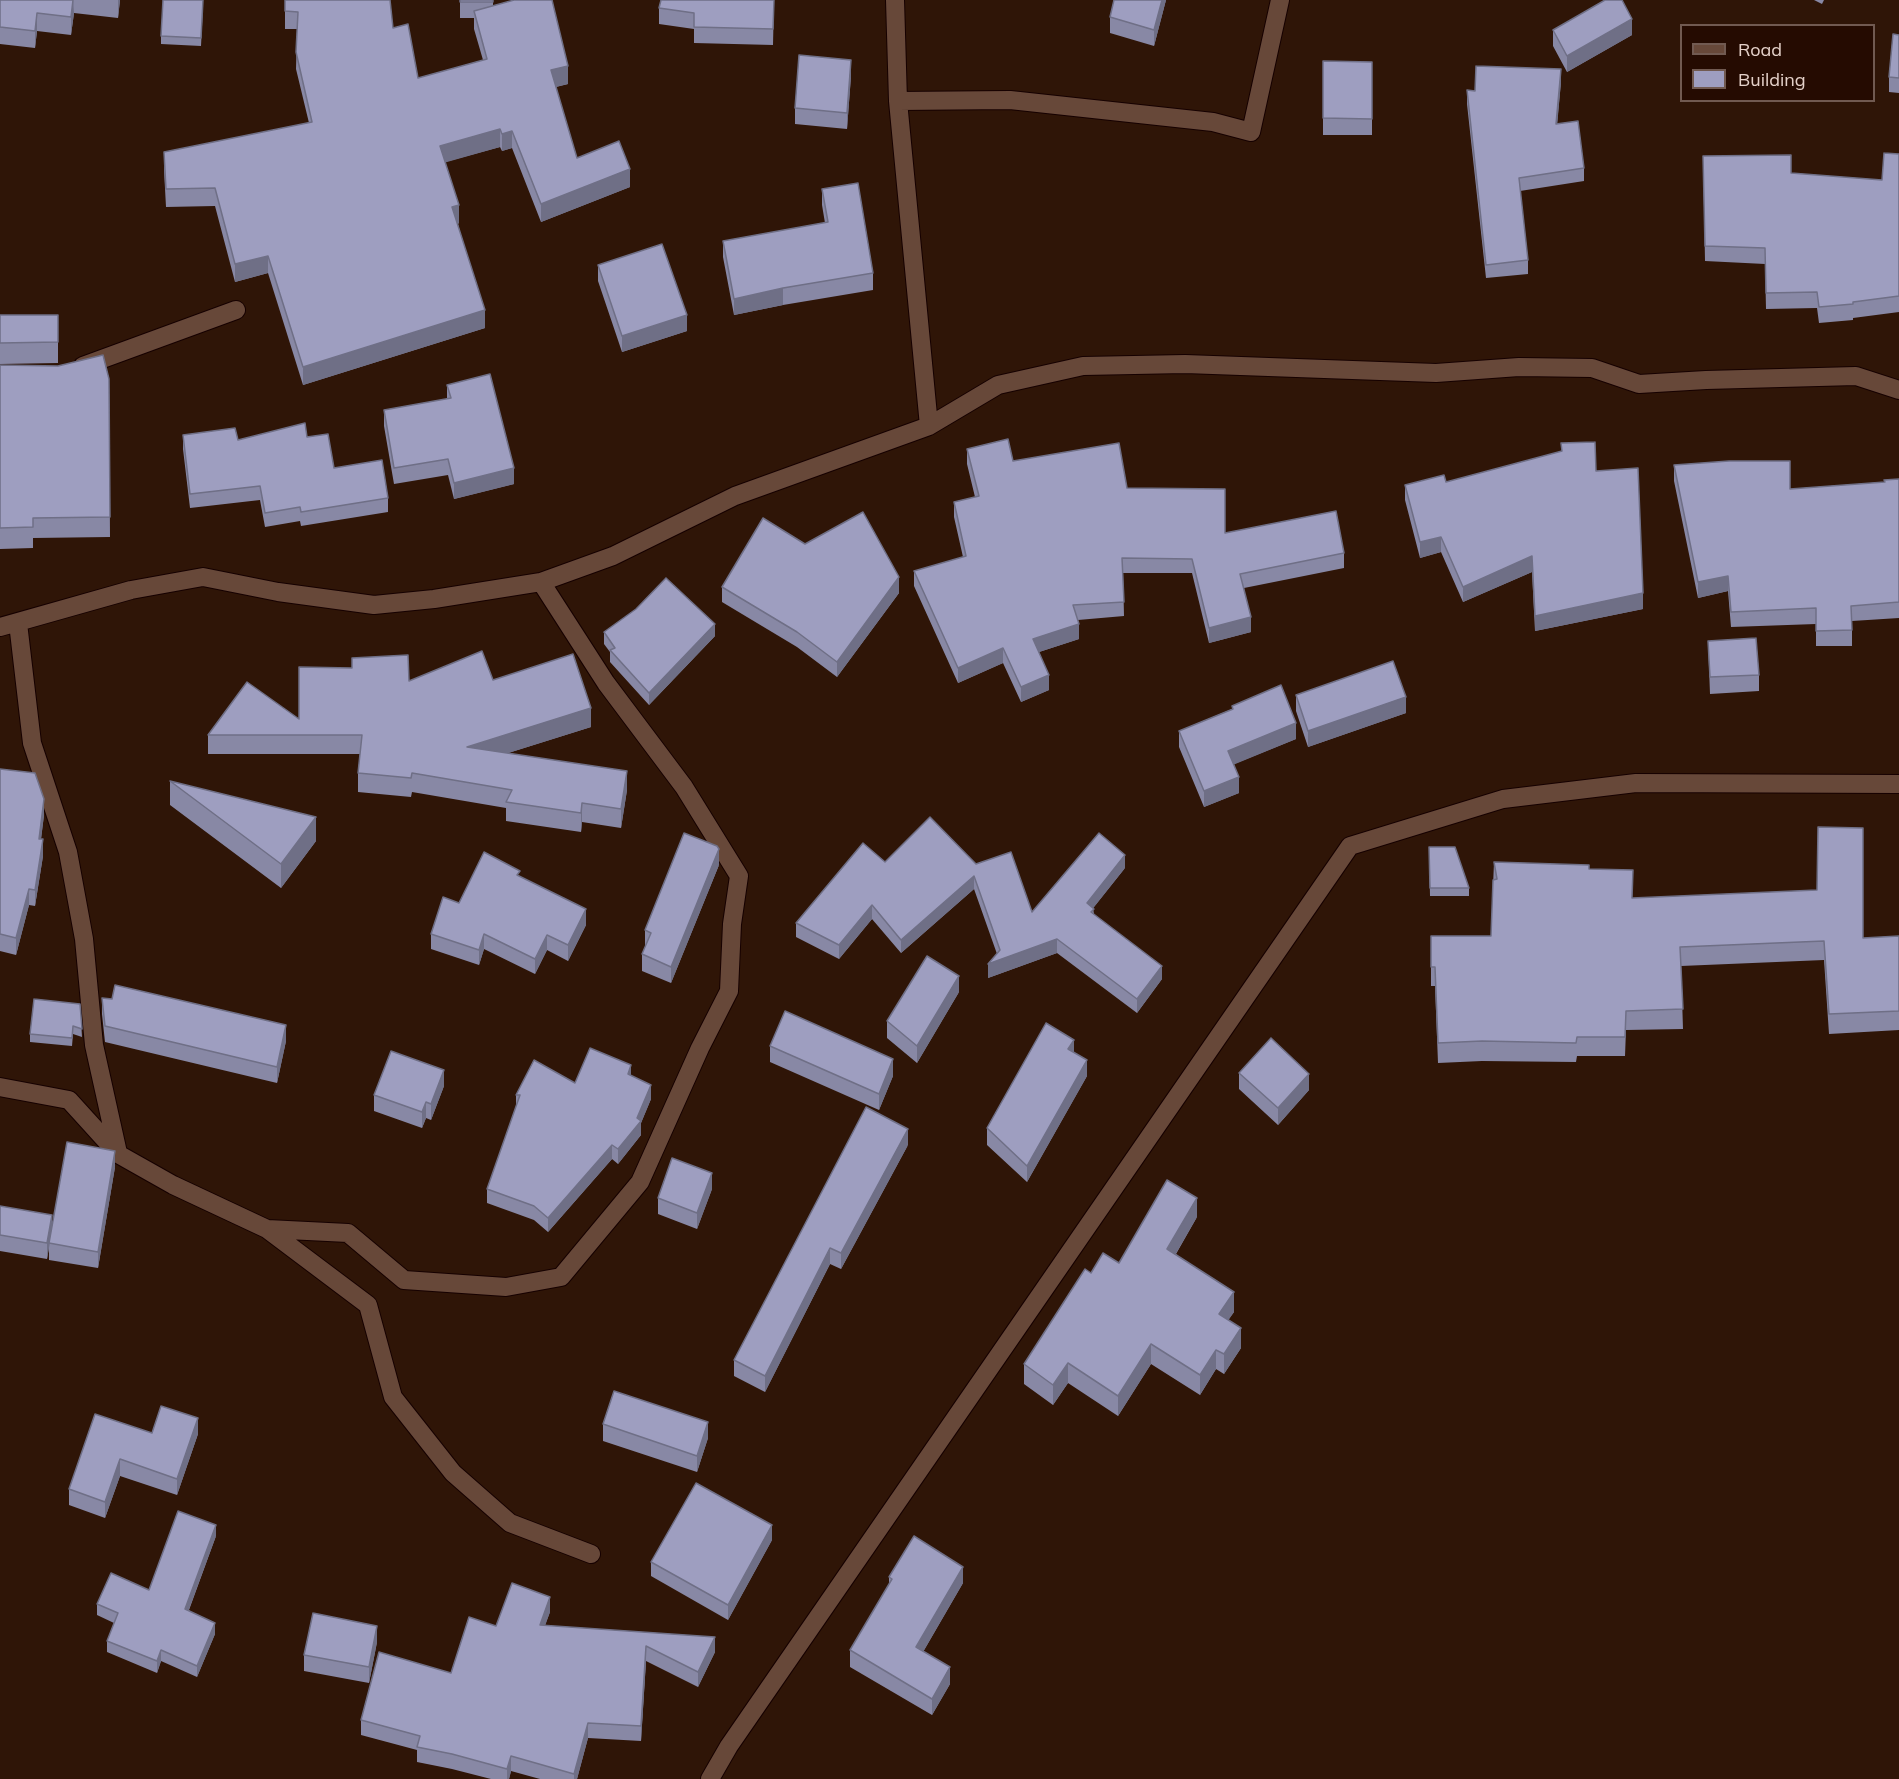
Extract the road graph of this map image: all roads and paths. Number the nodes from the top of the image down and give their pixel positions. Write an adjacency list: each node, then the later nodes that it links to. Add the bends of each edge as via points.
1 (894, 0): 3 (street)
2 (1281, 0): 3 (street, via 1251,132 1213,122 1010,100)
3 (898, 101): 7 (street)
4 (236, 310): 5 (street)
5 (69, 370)
6 (1899, 390): 7 (street, via 1856,376 1639,384 1592,368 1519,367 1436,373 1185,364 1083,366 998,385)
7 (929, 426): 8 (street, via 735,496 614,556)
8 (541, 582): 9 (street, via 374,605 203,577 131,590); 14 (street, via 606,683 684,787 740,876 732,924 729,991 640,1182 561,1277 506,1287 404,1280 348,1233)
9 (18, 623): 10 (street); 13 (street, via 32,743 68,852 84,939 94,1045)
10 (0, 627)
11 (1899, 784): 16 (street, via 1636,783 1503,799 1350,846)
12 (0, 1087): 13 (street, via 69,1100)
13 (118, 1154): 14 (street)
14 (267, 1229): 15 (street, via 368,1305 393,1397 453,1473 510,1523)
15 (591, 1554)
16 (710, 1779)

